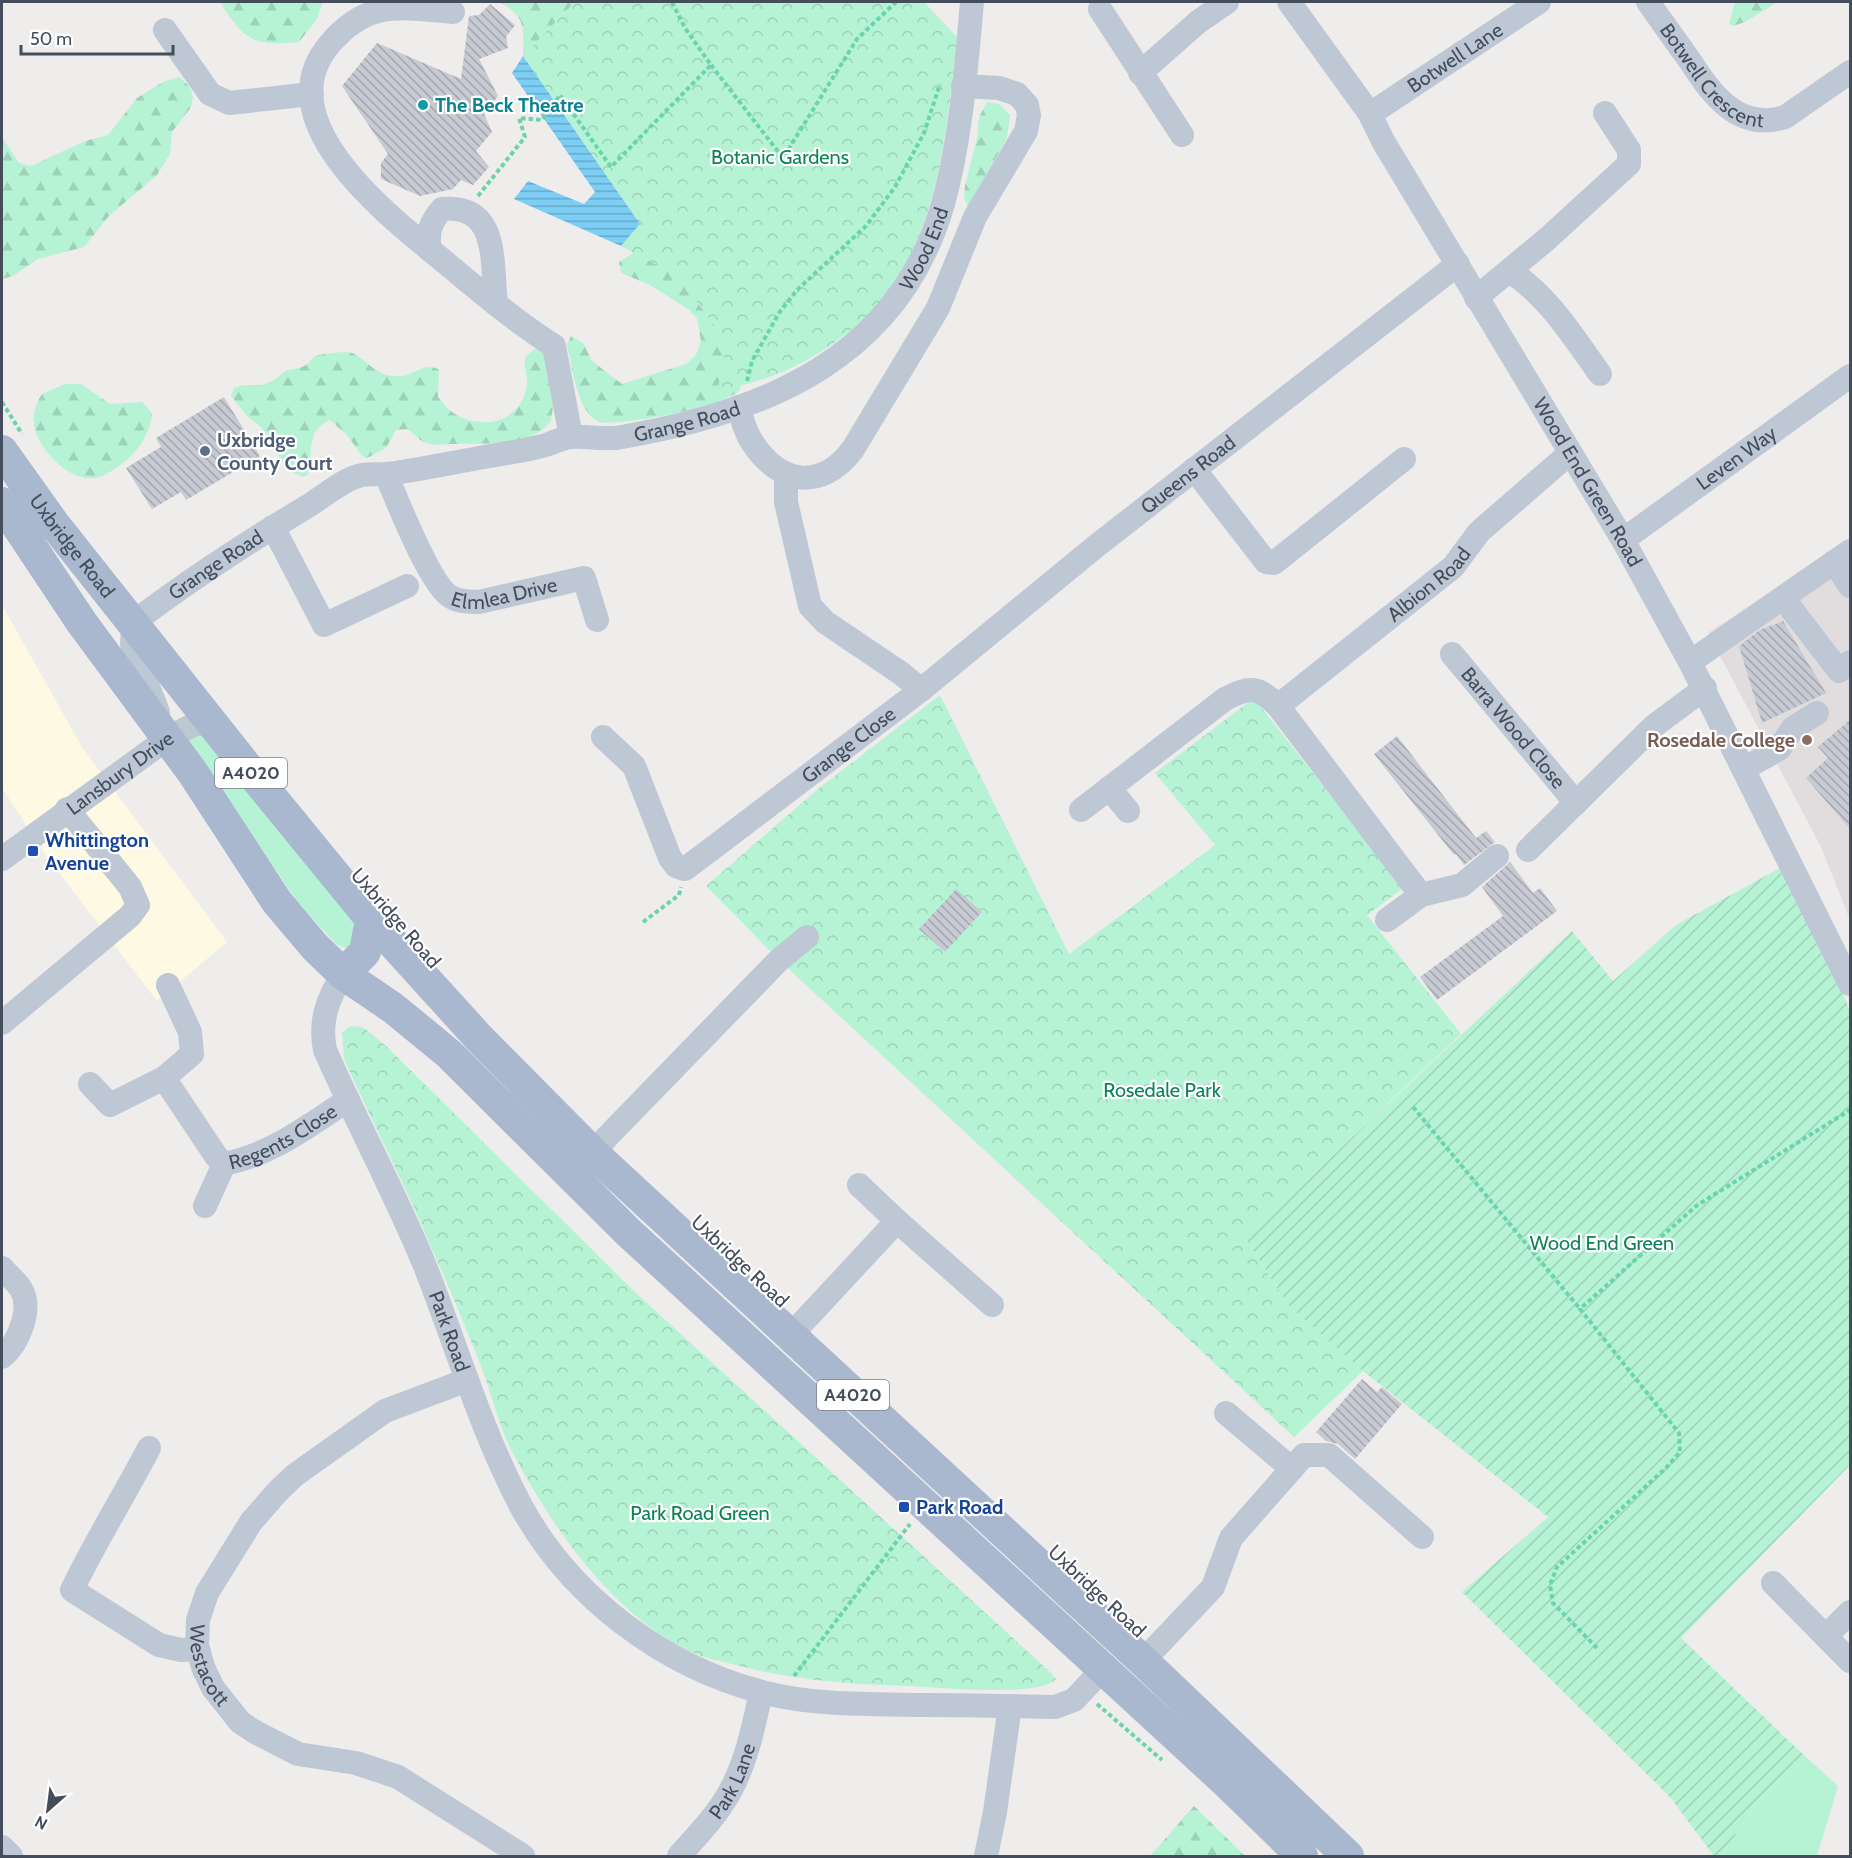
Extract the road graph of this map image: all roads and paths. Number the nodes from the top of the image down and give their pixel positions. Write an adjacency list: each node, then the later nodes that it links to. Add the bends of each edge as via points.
1 (672, 2): 11 (path)
2 (896, 2): 11 (path, via 857,39 783,158)
3 (972, 2): 14 (street, Wood End)
4 (1227, 2): 13 (street)
5 (1289, 2): 17 (street, Wood End Green Road)
6 (1648, 2): 12 (street, Botwell Crescent, via 1718,100 1754,121 1785,117)
7 (1531, 4): 17 (street, Botwell Lane)
8 (1100, 9): 13 (street)
9 (453, 12): 15 (street, via 398,8 355,19 326,49 313,76)
10 (165, 30): 15 (street, via 210,94 229,103)
11 (711, 65): 19 (path, via 611,167 560,95 542,120 519,118 525,137 478,196)
12 (1851, 72)
13 (1140, 73): 18 (street)
14 (953, 82): 27 (path, via 895,187 866,226 797,290 763,338 747,376); 27 (street, Wood End, via 956,143 942,205 927,246 895,302 853,347 827,365 801,381); 34 (street, via 1017,94 1027,105 1026,131 975,217 939,308 853,449 826,475 812,478)
15 (312, 94): 20 (street, via 319,126 360,189)
16 (1605, 113): 22 (street, via 1629,150 1629,164)
17 (1370, 114): 21 (street, Wood End Green Road)
18 (1182, 135)
19 (468, 193)
20 (430, 250): 24 (street); 24 (street, via 432,220 442,209 473,213 484,224)
21 (1458, 264): 23 (street, Wood End Green Road); 32 (street, Queens Road)
22 (1509, 271): 23 (street); 25 (street, via 1528,282 1549,305)
23 (1476, 297): 30 (street, Wood End Green Road)
24 (496, 304): 28 (street, via 554,346)
25 (1600, 374)
26 (1851, 376): 37 (street, Leven Way)
27 (743, 405): 28 (street, Grange Road, via 621,438); 34 (street, Grange Road, via 750,440)
28 (570, 437): 33 (street, Grange Road, via 540,447)
29 (2, 451): 43 (main road, Uxbridge Road / A4020)
30 (1570, 453): 37 (street, Wood End Green Road); 49 (street, Albion Road, via 1479,532 1453,567)
31 (1404, 459): 32 (street, via 1274,563 1266,562)
32 (1194, 469): 48 (street, Queens Road)
33 (386, 474): 36 (street, Grange Road, via 357,476); 42 (street, Elmlea Drive, via 431,571 450,597 479,602 584,578)
34 (786, 474): 48 (street, via 786,502 810,606 825,622)
35 (2, 503): 53 (main road, Uxbridge Road / A4020, via 82,623)
36 (273, 527): 39 (street, via 324,625); 43 (street, Grange Road)
37 (1623, 540): 45 (street, Wood End Green Road)
38 (1842, 556): 40 (street); 41 (street)
39 (407, 586)
40 (1851, 586)
41 (1783, 597): 45 (street); 46 (street, via 1839,671)
42 (597, 620)
43 (133, 623): 51 (main road, Uxbridge Road / A4020); 53 (street, via 132,645 138,665)
44 (1452, 654): 56 (street, Barra Wood Close)
45 (1690, 662): 47 (street, Wood End Green Road)
46 (1851, 662)
47 (1705, 688): 54 (street, Wood End Green Road); 56 (street, Barra Wood Close, via 1654,726)
48 (921, 690): 63 (street, Grange Close)
49 (1278, 706): 55 (street, via 1263,692 1243,690 1225,699); 64 (street)
50 (1817, 713): 54 (street, via 1793,729 1779,749)
51 (213, 724): 53 (street, Lansbury Drive, via 195,724); 65 (main road, Uxbridge Road / A4020)
52 (603, 737): 63 (street, via 634,766 670,858)
53 (168, 738): 57 (street, Lansbury Drive); 69 (main road, Uxbridge Road / A4020, via 277,903)
54 (1745, 768): 70 (street, Wood End Green Road)
55 (1109, 788): 58 (street); 59 (street)
56 (1576, 803): 60 (street, Barra Wood Close)
57 (67, 809): 62 (street, Lansbury Drive); 72 (street, via 130,887 138,905 130,916)
58 (1081, 810)
59 (1128, 811)
60 (1528, 850)
61 (1497, 856): 64 (street, via 1462,885)
62 (2, 859)
63 (685, 869): 67 (path, via 679,895)
64 (1421, 895): 66 (street)
65 (371, 919): 69 (main road, Uxbridge Road, via 365,952); 78 (main road, Uxbridge Road / A4020, via 479,1038)
66 (1387, 920)
67 (643, 922)
68 (807, 937): 78 (street, via 771,968)
69 (343, 974): 75 (street, Park Road, via 331,994 321,1033); 101 (main road, Uxbridge Road / A4020, via 449,1054 628,1232)
70 (1850, 981)
71 (168, 985): 73 (street, via 190,1032 192,1054)
72 (2, 1023)
73 (164, 1078): 74 (street, via 110,1105); 79 (street)
74 (90, 1084)
75 (348, 1100): 79 (street, Regents Close, via 277,1146); 88 (street, Park Road, via 424,1266)
76 (1413, 1107): 85 (path)
77 (1851, 1110): 85 (path, via 1696,1206)
78 (594, 1154): 86 (main road, Uxbridge Road / A4020)
79 (224, 1164): 81 (street, Regents Close)
80 (859, 1185): 82 (street)
81 (205, 1206)
82 (897, 1221): 84 (street); 86 (street)
83 (2, 1268): 87 (street, via 22,1290 24,1320 11,1349)
84 (992, 1305)
85 (1580, 1309): 97 (path, via 1679,1433 1680,1452 1557,1567 1550,1585 1554,1603)
86 (790, 1336): 99 (main road, Uxbridge Road / A4020)
87 (2, 1357)
88 (467, 1380): 98 (street, Westacott, via 385,1411 278,1491 251,1522 207,1593 198,1620); 102 (street, Park Road, via 523,1509 546,1544 586,1591 618,1620 663,1651 702,1670)
89 (1226, 1413): 91 (street)
90 (149, 1448): 98 (street, via 72,1590 159,1645)
91 (1292, 1469): 93 (street, via 1304,1455 1329,1455); 99 (street, via 1232,1538 1213,1587)
92 (911, 1522): 102 (path)
93 (1422, 1537)
94 (1773, 1583): 96 (street)
95 (1851, 1612): 96 (street)
96 (1826, 1636): 100 (street)
97 (1598, 1648)
98 (198, 1649): 106 (street, Westacott, via 216,1694 240,1722 255,1732 298,1754 363,1764 398,1777)
99 (1143, 1661): 110 (main road, Uxbridge Road / A4020)
100 (1851, 1661)
101 (1103, 1670): 103 (street, Park Road, via 1082,1694 1065,1705); 109 (main road, Uxbridge Road / A4020)
102 (770, 1694): 103 (street, Park Road, via 849,1704); 107 (street, Park Lane, via 732,1788)
103 (1010, 1706): 108 (street)
104 (2, 1847): 105 (street)
105 (11, 1857)
106 (523, 1857)
107 (679, 1857)
108 (986, 1857)
109 (1302, 1857)
110 (1348, 1857)

